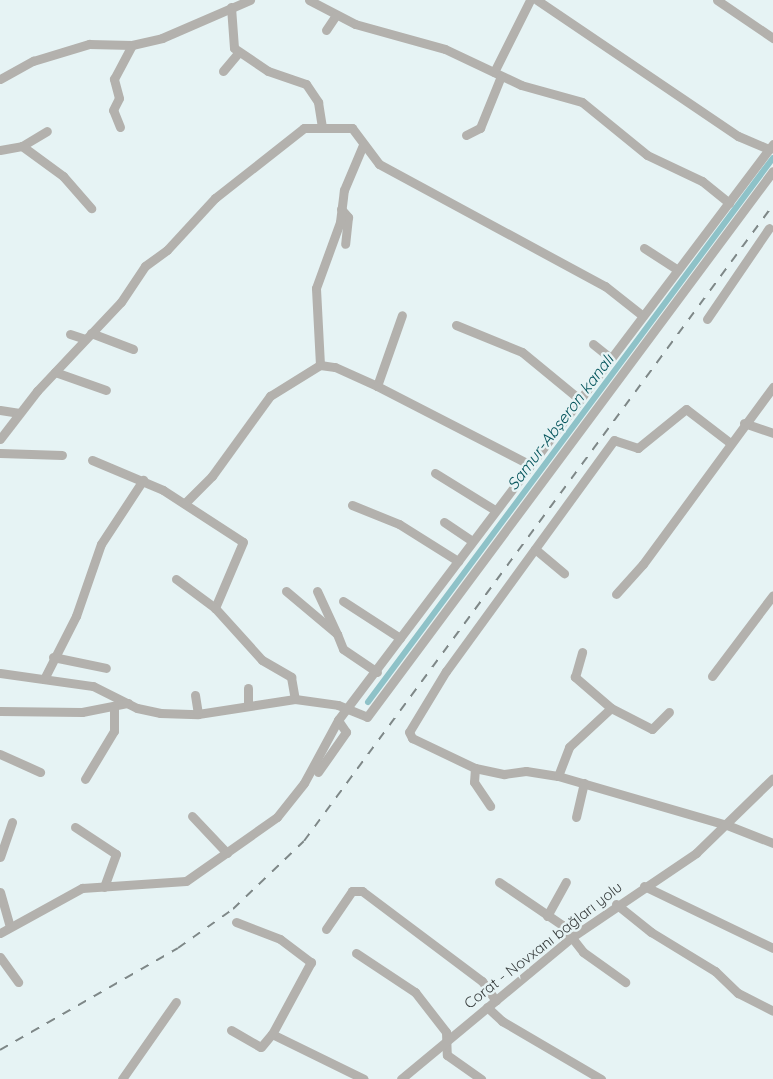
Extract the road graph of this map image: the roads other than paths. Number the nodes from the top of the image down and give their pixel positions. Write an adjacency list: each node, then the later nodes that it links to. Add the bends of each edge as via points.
1 (250, 0): 6 (street)
2 (310, 0): 7 (street)
3 (530, 0): 13 (street)
4 (537, 0): 21 (street, via 738,136)
5 (717, 0): 9 (street)
6 (236, 3): 10 (street, via 174,34); 11 (street, via 233,42)
7 (336, 15): 8 (street); 13 (street, via 445,49)
8 (326, 30)
9 (773, 38)
10 (132, 45): 14 (street, via 89,44 33,61); 15 (street, via 114,79 118,98 113,110)
11 (238, 53): 12 (street); 16 (street, via 268,70 306,84 318,102)
12 (223, 71)
13 (498, 74): 18 (street, via 480,128); 24 (street, via 582,102 647,155 702,181)
14 (0, 79)
15 (120, 127)
16 (322, 127): 19 (street, via 352,128); 36 (street, via 298,129 215,198 167,250 145,266 126,297)
17 (47, 131): 20 (street)
18 (466, 135)
19 (363, 145): 26 (street, via 349,175); 32 (street, via 379,164 605,286)
20 (22, 146): 22 (street); 25 (street, via 63,176)
21 (771, 146): 24 (street)
22 (0, 150)
23 (773, 171): 88 (street, via 370,716)
24 (729, 203): 30 (street)
25 (91, 208)
26 (341, 209): 28 (street, via 348,217); 40 (street, via 316,288)
27 (772, 227): 33 (street)
28 (345, 244)
29 (644, 248): 30 (street)
30 (678, 270): 32 (street)
31 (402, 315): 42 (street)
32 (644, 316): 39 (street)
33 (707, 319)
34 (456, 325): 45 (street, via 522,352)
35 (70, 334): 36 (street)
36 (88, 336): 38 (street); 41 (street)
37 (593, 344): 39 (street)
38 (133, 349)
39 (610, 358): 45 (street)
40 (320, 365): 42 (street, via 336,367); 58 (street, via 270,396 212,476)
41 (55, 372): 44 (street); 47 (street)
42 (377, 386): 55 (street)
43 (773, 387): 48 (street)
44 (106, 390)
45 (578, 398): 55 (street)
46 (0, 410): 47 (street)
47 (18, 413): 50 (street)
48 (744, 423): 49 (street); 51 (street)
49 (773, 433)
50 (0, 439)
51 (729, 442): 63 (street, via 684,409 638,448 616,438); 69 (street, via 643,564)
52 (0, 453): 53 (street)
53 (62, 455)
54 (92, 460): 57 (street)
55 (529, 464): 60 (street)
56 (436, 473): 60 (street)
57 (143, 480): 58 (street); 76 (street, via 101,544 79,608)
58 (185, 503): 72 (street, via 244,545)
59 (352, 505): 64 (street, via 399,524)
60 (495, 510): 62 (street)
61 (444, 522): 62 (street)
62 (472, 541): 64 (street)
63 (535, 549): 65 (street); 95 (street, via 432,690 409,732 412,738)
64 (458, 560): 74 (street)
65 (564, 573)
66 (176, 579): 72 (street)
67 (286, 591): 73 (street)
68 (317, 591): 73 (street)
69 (616, 594)
70 (773, 596): 80 (street)
71 (344, 601): 74 (street)
72 (215, 608): 84 (street, via 255,653 291,677)
73 (337, 634): 79 (street, via 343,649)
74 (400, 638): 79 (street)
75 (582, 652): 89 (street, via 575,677)
76 (53, 657): 77 (street); 81 (street)
77 (106, 668)
78 (0, 672): 81 (street)
79 (377, 672): 88 (street)
80 (712, 676)
81 (44, 679): 85 (street, via 106,690)
82 (248, 688): 86 (street)
83 (195, 696): 92 (street)
84 (295, 699): 86 (street); 88 (street)
85 (128, 703): 87 (street); 92 (street, via 160,713)
86 (248, 706): 92 (street)
87 (114, 708): 90 (street); 100 (street, via 114,730)
88 (348, 708): 93 (street)
89 (611, 708): 91 (street, via 652,730); 98 (street, via 569,746)
90 (0, 711)
91 (669, 712)
92 (198, 714)
93 (338, 720): 97 (street, via 346,732); 109 (street, via 288,805)
94 (0, 754): 96 (street)
95 (475, 768): 98 (street, via 504,774 526,771); 102 (street, via 474,782)
96 (40, 772)
97 (318, 772)
98 (558, 776): 101 (street)
99 (773, 778): 106 (street, Corat - Novxanı bağları yolu)
100 (85, 779)
101 (584, 783): 104 (street); 106 (street)
102 (490, 806)
103 (192, 816): 109 (street)
104 (576, 817)
105 (12, 822): 110 (street)
106 (727, 825): 108 (street); 114 (street, Corat - Novxanı bağları yolu, via 689,858)
107 (75, 827): 113 (street, via 116,854)
108 (773, 843)
109 (228, 853): 113 (street, via 186,881)
110 (0, 857)
111 (500, 882): 117 (street)
112 (566, 882): 117 (street)
113 (104, 886): 119 (street, via 75,890)
114 (644, 886): 116 (street, Corat - Novxanı bağları yolu); 123 (street)
115 (0, 892): 119 (street)
116 (616, 904): 122 (street, Corat - Novxanı bağları yolu); 131 (street, via 651,932 715,970 738,993)
117 (547, 916): 122 (street)
118 (236, 922): 133 (street, via 280,939 311,962)
119 (10, 926): 121 (street)
120 (326, 929): 128 (street, via 352,891 362,891 482,981)
121 (0, 933)
122 (572, 937): 127 (street, via 583,952); 128 (street, Corat - Novxanı bağları yolu)
123 (773, 948)
124 (356, 953): 134 (street, via 415,992 436,1015)
125 (0, 957): 126 (street)
126 (18, 982)
127 (625, 982)
128 (496, 1001): 130 (street, Corat - Novxanı bağları yolu)
129 (176, 1002): 135 (street)
130 (487, 1007): 134 (street, Corat - Novxanı bağları yolu); 139 (street, via 502,1021)
131 (773, 1011)
132 (231, 1030): 133 (street, via 261,1047)
133 (272, 1034): 136 (street)
134 (447, 1042): 137 (street, Corat - Novxanı bağları yolu); 138 (street, via 447,1055)
135 (122, 1079)
136 (364, 1079)
137 (401, 1079)
138 (481, 1079)
139 (601, 1079)

